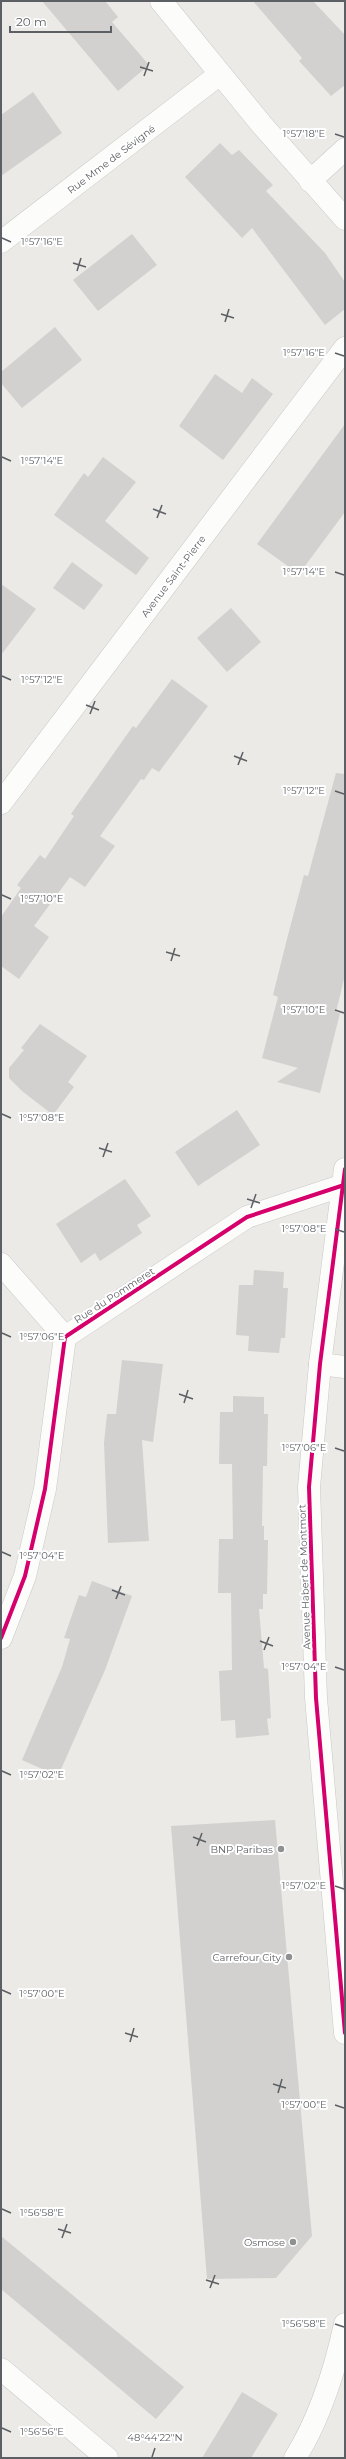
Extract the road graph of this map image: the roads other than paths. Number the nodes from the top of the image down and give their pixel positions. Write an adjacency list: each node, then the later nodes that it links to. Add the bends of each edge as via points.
1 (161, 1): 2 (street)
2 (220, 74): 4 (street); 6 (street, Rue Mme de Sévigné)
3 (345, 149): 4 (street)
4 (310, 181): 5 (street)
5 (345, 219)
6 (1, 242)
7 (345, 348): 8 (street, Avenue Saint-Pierre)
8 (1, 803)
9 (343, 1178): 11 (street, Rue du Pommeret, via 247,1217); 12 (street, Avenue Habert de Montmort)
10 (1, 1264): 11 (street)
11 (65, 1337): 14 (street, via 45,1489 25,1576)
12 (320, 1364): 13 (street); 15 (street, Avenue Habert de Montmort, via 309,1487 316,1690)
13 (345, 1367)
14 (1, 1638)
15 (345, 2033)
16 (345, 2324): 19 (street, via 336,2366 304,2444)
17 (1, 2369): 18 (street)
18 (107, 2458)
19 (295, 2458)

